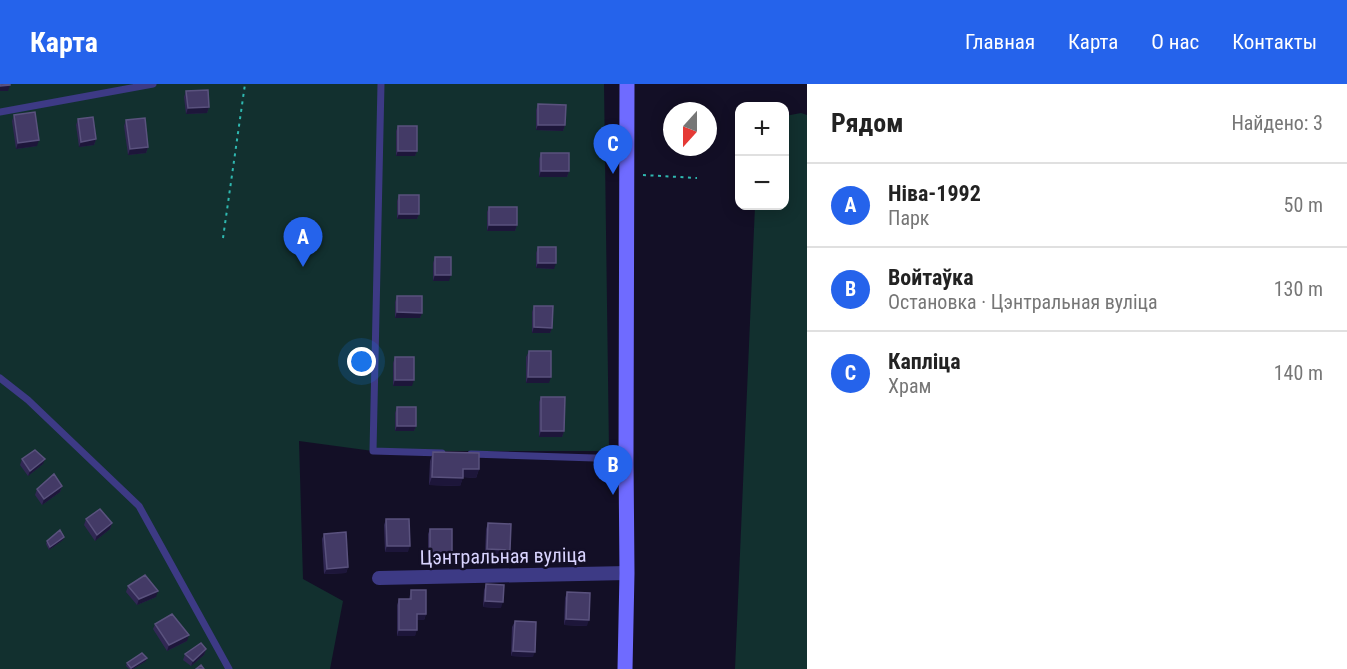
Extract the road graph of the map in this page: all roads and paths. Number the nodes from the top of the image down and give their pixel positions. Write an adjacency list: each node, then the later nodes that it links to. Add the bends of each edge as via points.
1 (153, 84): 5 (lane)
2 (245, 84): 8 (path)
3 (381, 84): 10 (lane, via 373,451)
4 (627, 84): 6 (street)
5 (0, 112)
6 (628, 174): 7 (path); 12 (street)
7 (697, 178)
8 (223, 238)
9 (0, 378): 15 (lane, via 139,506)
10 (454, 453)
11 (465, 453): 12 (lane)
12 (626, 459): 13 (street)
13 (627, 573): 14 (street, Цэнтральная вуліца); 16 (street)
14 (379, 579)
15 (229, 669)
16 (625, 669)

